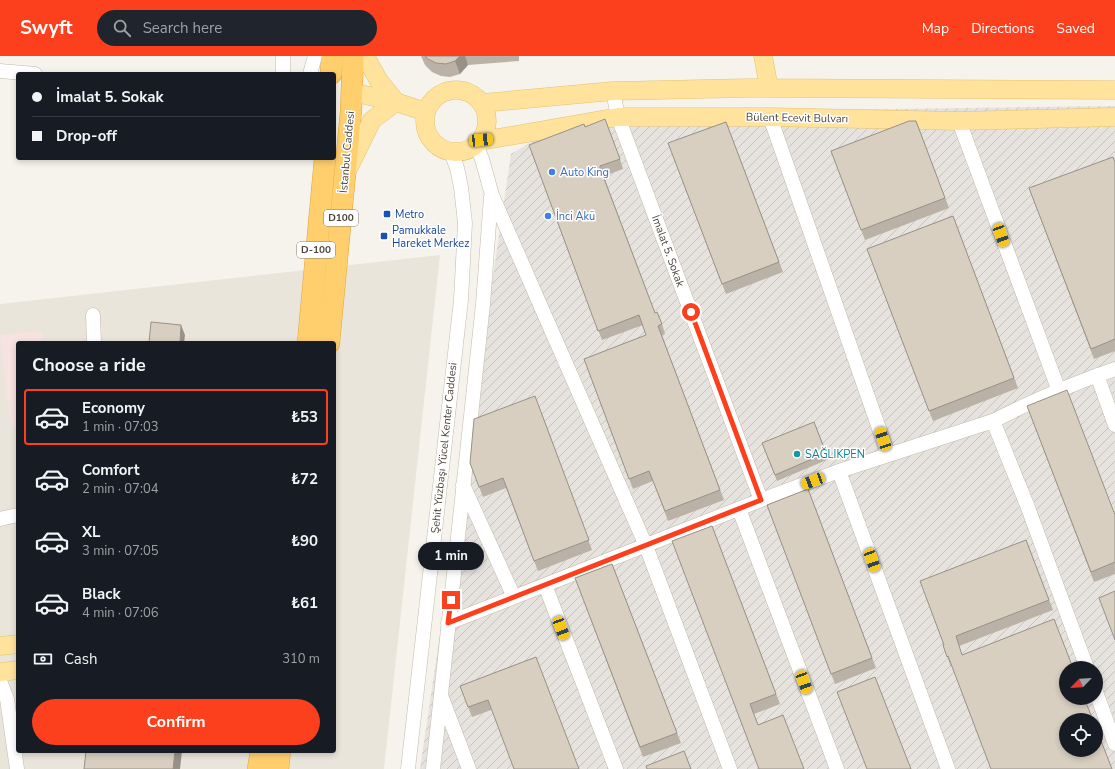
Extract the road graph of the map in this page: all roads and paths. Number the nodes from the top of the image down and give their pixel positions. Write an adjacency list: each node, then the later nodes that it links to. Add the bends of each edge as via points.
1 (284, 56): 9 (street)
2 (315, 56): 10 (street)
3 (332, 56): 11 (highway)
4 (353, 56): 14 (highway, İstanbul Caddesi / D100)
5 (365, 56): 16 (main road, via 379,81)
6 (763, 56): 12 (main road)
7 (0, 71): 8 (street)
8 (16, 72)
9 (283, 72)
10 (311, 72)
11 (331, 72)
12 (769, 88): 13 (main road); 15 (main road)
13 (1115, 90)
14 (343, 91): 16 (main road); 26 (highway, İstanbul Caddesi / D100)
15 (613, 91): 17 (main road); 19 (street, İmalat 5. Sokak)
16 (396, 102): 18 (main road); 26 (main road, via 372,120)
17 (482, 103): 18 (main road, via 467,91 447,91 438,96); 23 (main road, via 488,122 485,134)
18 (426, 112): 24 (main road, via 427,132 441,148)
19 (618, 117): 20 (main road, Bülent Ecevit Bulvarı); 23 (main road, Bülent Ecevit Bulvarı); 40 (street, İmalat 5. Sokak)
20 (770, 117): 22 (main road, Bülent Ecevit Bulvarı); 37 (street)
21 (1115, 117): 22 (main road, Bülent Ecevit Bulvarı)
22 (958, 121): 34 (street)
23 (478, 143): 24 (main road, via 471,149); 27 (street)
24 (451, 152): 62 (street, Şehit Yüzbaşı Yücel Kenter Caddesi, via 458,174 465,223 461,300)
25 (325, 160): 30 (highway, İstanbul Caddesi / D-100)
26 (345, 175): 31 (highway, İstanbul Caddesi / D100)
27 (492, 195): 39 (street, Şehit Yüzbaşı Yücel Kenter Caddesi); 44 (street)
28 (94, 315): 29 (street)
29 (94, 341)
30 (308, 341)
31 (329, 341)
32 (1115, 369): 33 (street)
33 (1097, 375): 34 (street); 36 (street)
34 (1059, 391): 35 (street)
35 (994, 421): 37 (street); 50 (street)
36 (1115, 425)
37 (888, 454): 38 (street)
38 (839, 471): 40 (street); 68 (street)
39 (463, 485): 46 (street); 47 (street, Şehit Yüzbaşı Yücel Kenter Caddesi)
40 (761, 500): 41 (street)
41 (739, 509): 44 (street); 67 (street)
42 (16, 516): 43 (street)
43 (0, 520)
44 (646, 546): 45 (street); 66 (street)
45 (545, 585): 46 (street); 65 (street)
46 (514, 597): 47 (street)
47 (448, 623): 54 (street, Şehit Yüzbaşı Yücel Kenter Caddesi)
48 (16, 644): 49 (main road)
49 (0, 646)
50 (1084, 661)
51 (16, 670): 52 (main road)
52 (0, 672)
53 (0, 681): 59 (street, via 7,699)
54 (441, 695): 63 (street, Şehit Yüzbaşı Yücel Kenter Caddesi); 64 (street)
55 (1101, 705): 56 (street)
56 (1115, 744)
57 (261, 753): 60 (highway)
58 (280, 753): 61 (highway)
59 (17, 769)
60 (258, 769)
61 (278, 769)
62 (408, 769)
63 (433, 769)
64 (469, 769)
65 (616, 769)
66 (730, 769)
67 (837, 769)
68 (948, 769)

